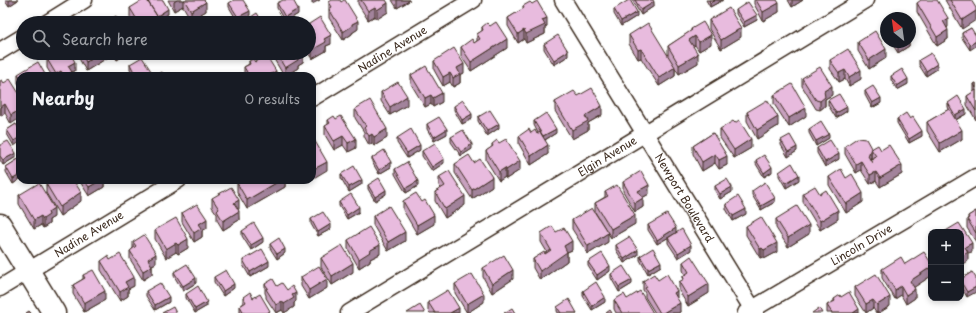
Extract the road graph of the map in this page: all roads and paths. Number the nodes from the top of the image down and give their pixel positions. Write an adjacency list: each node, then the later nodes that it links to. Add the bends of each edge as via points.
1 (84, 0): 5 (street)
2 (473, 0): 8 (street, Nadine Avenue)
3 (563, 0): 9 (street, Newport Boulevard)
4 (866, 0): 9 (street, Elgin Avenue)
5 (58, 16)
6 (16, 42): 7 (street)
7 (0, 52)
8 (316, 96)
9 (645, 134): 15 (street, Newport Boulevard); 17 (street, Elgin Avenue)
10 (976, 177): 15 (street, Lincoln Drive)
11 (171, 184): 13 (street, Nadine Avenue)
12 (0, 225): 13 (street)
13 (28, 271): 14 (street, Nadine Avenue); 16 (street)
14 (0, 288)
15 (751, 312)
16 (54, 313)
17 (349, 313)

